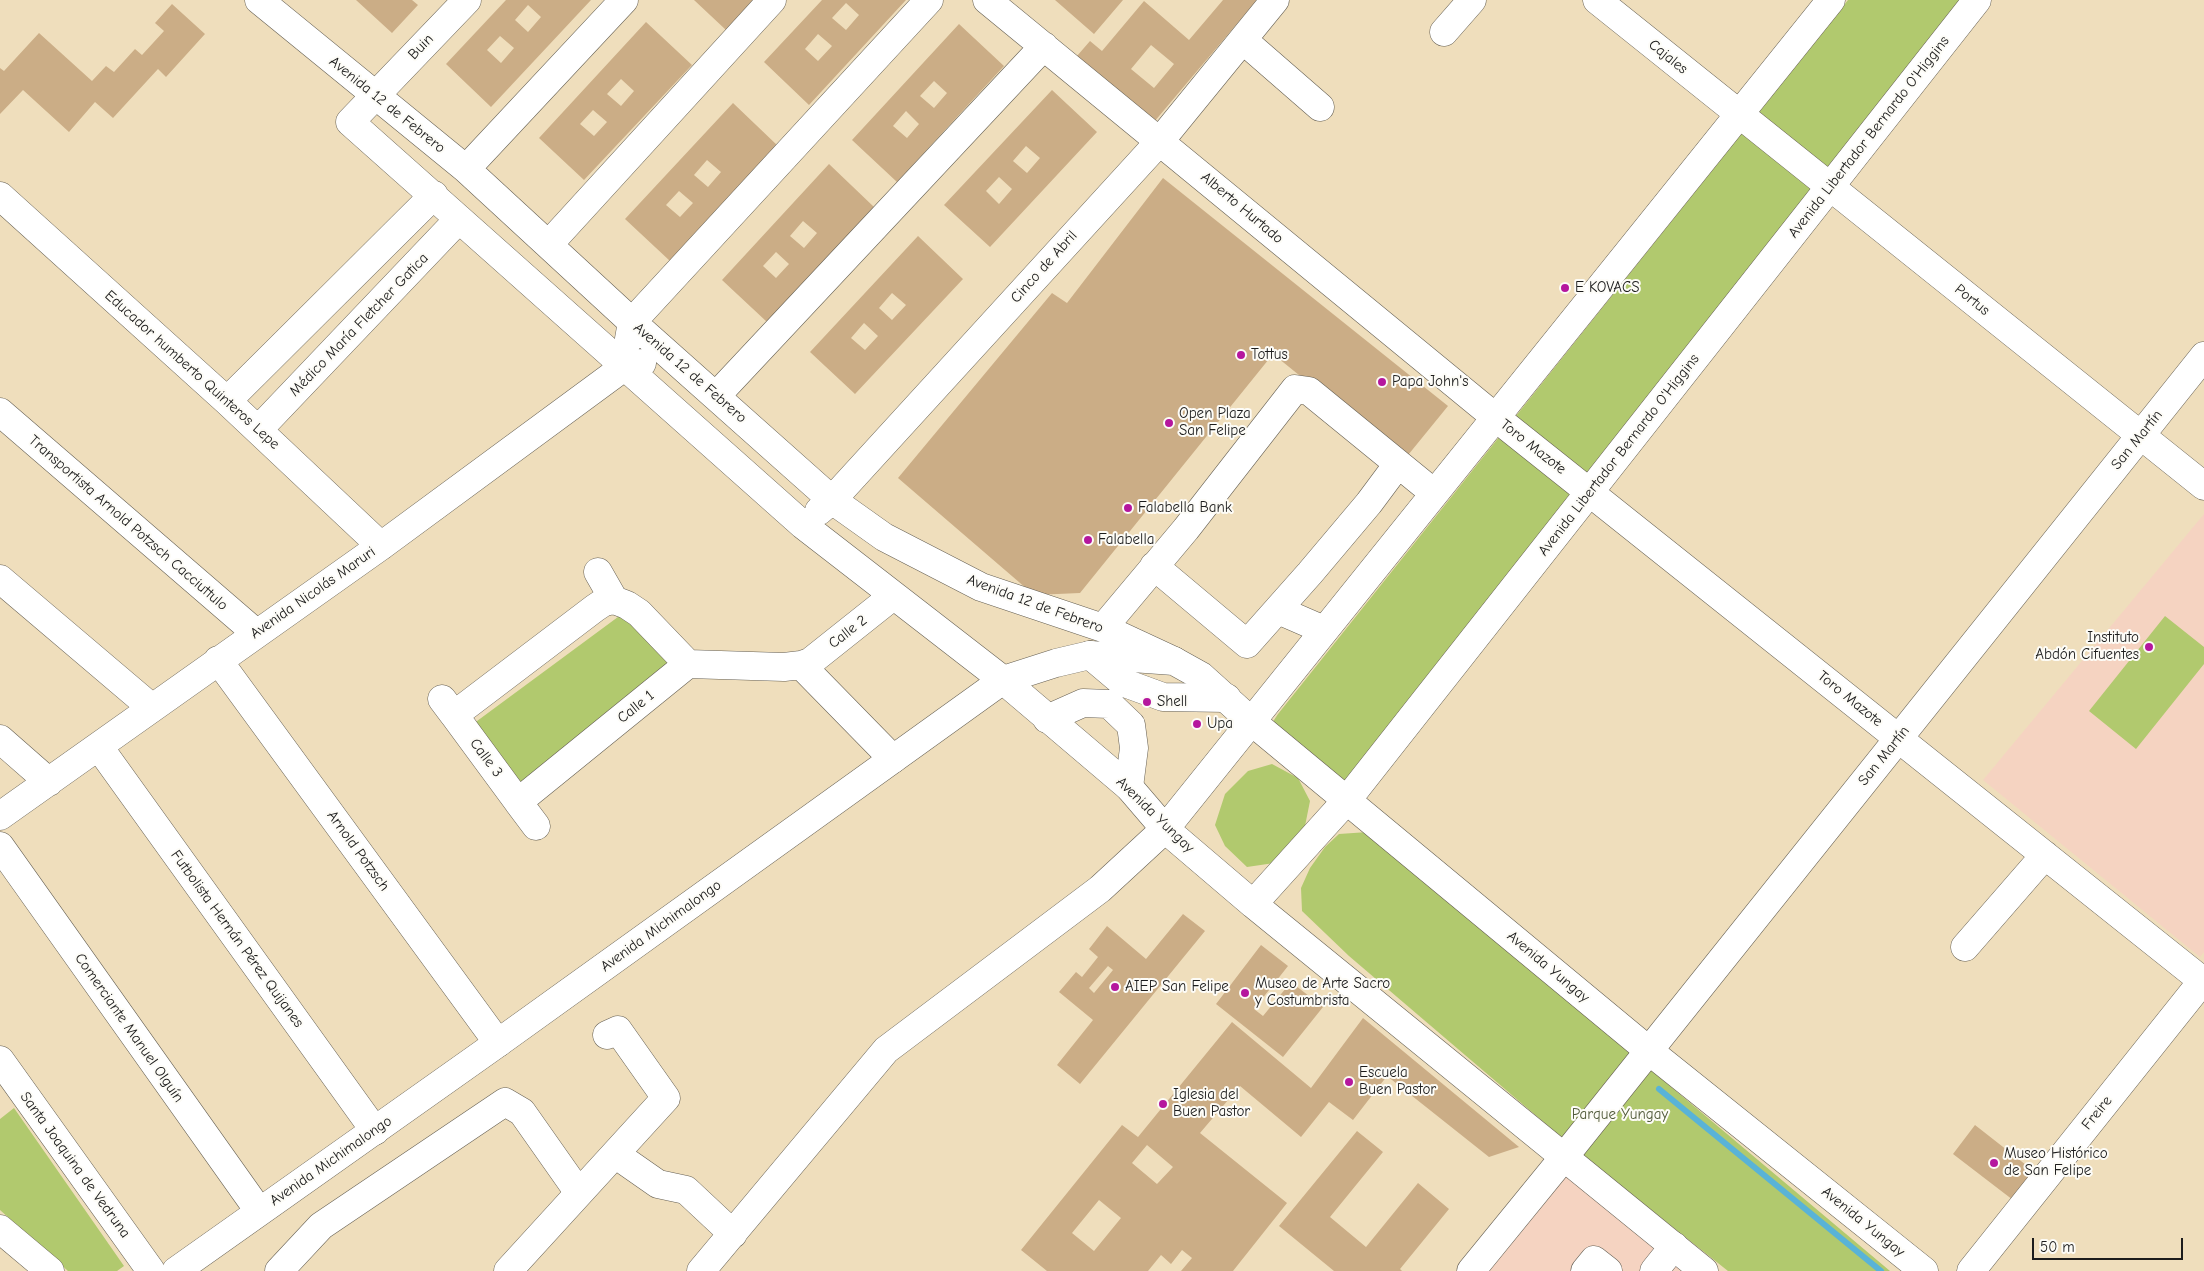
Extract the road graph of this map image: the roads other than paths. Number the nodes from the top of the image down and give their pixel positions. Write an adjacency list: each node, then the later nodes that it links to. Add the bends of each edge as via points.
1 (259, 0): 15 (street, Avenida 12 de Febrero)
2 (467, 0): 15 (street, Buin)
3 (624, 0): 19 (street)
4 (772, 0): 24 (street)
5 (929, 0): 25 (street)
6 (987, 0): 14 (street, Alberto Hurtado)
7 (1276, 0): 13 (street, Cinco de Abril)
8 (1472, 0): 12 (street)
9 (1597, 0): 17 (street, Cajales)
10 (1831, 0): 17 (street)
11 (1977, 0): 20 (street, Avenida Libertador Bernardo O'Higgins)
12 (1444, 32)
13 (1243, 40): 16 (street); 18 (street, Cinco de Abril)
14 (1044, 46): 18 (street, Alberto Hurtado); 29 (street)
15 (375, 95): 19 (street, Avenida 12 de Febrero); 21 (street, Buin, via 350,122)
16 (1320, 107)
17 (1739, 114): 20 (street, Portus); 32 (street)
18 (1160, 141): 32 (street, Alberto Hurtado); 39 (street, Cinco de Abril)
19 (466, 169): 24 (street, Avenida 12 de Febrero)
20 (1830, 187): 34 (street, Portus); 37 (street, Avenida Libertador Bernardo O'Higgins)
21 (434, 195): 23 (street); 30 (street)
22 (0, 196): 30 (street, Educador humberto Quinteros Lepe)
23 (459, 219): 28 (street); 33 (street, Médico María Fletcher Gatica)
24 (549, 244): 25 (street, Avenida 12 de Febrero)
25 (632, 322): 26 (street, Avenida 12 de Febrero); 28 (street)
26 (671, 356): 28 (street, Avenida Nicolás Maruri); 29 (street, Avenida 12 de Febrero)
27 (2204, 356): 34 (street, San Martín)
28 (624, 368): 40 (street); 41 (street, Avenida Nicolás Maruri)
29 (716, 396): 39 (street, Avenida 12 de Febrero)
30 (227, 401): 33 (street, Educador humberto Quinteros Lepe)
31 (1, 414): 50 (street, Transportista Arnold Potzsch Cacciuttulo)
32 (1495, 418): 37 (street, Toro Mazote); 38 (street)
33 (258, 430): 41 (street, Educador humberto Quinteros Lepe)
34 (2140, 436): 36 (street, Portus); 61 (street, San Martín)
35 (1398, 464): 38 (street); 42 (street, via 1309,391 1295,389); 47 (street)
36 (2204, 486)
37 (1590, 491): 61 (street, Toro Mazote); 67 (street, Avenida Libertador Bernardo O'Higgins)
38 (1434, 493): 49 (street)
39 (832, 500): 40 (street, Cinco de Abril); 48 (street, Avenida 12 de Febrero, via 884,537 981,587)
40 (803, 525): 45 (street)
41 (381, 546): 50 (street, Avenida Nicolás Maruri)
42 (1154, 566): 47 (street, via 1247,644); 48 (street)
43 (598, 572): 46 (street)
44 (0, 579): 58 (street)
45 (893, 596): 55 (street, Calle 2, via 810,662); 56 (street)
46 (614, 600): 54 (street, via 639,613); 68 (street, Calle 3, via 604,602 448,707)
47 (1278, 610): 49 (street)
48 (1103, 628): 53 (street, Avenida 12 de Febrero)
49 (1324, 630): 60 (street)
50 (256, 633): 52 (street, Avenida Nicolás Maruri)
51 (1090, 656): 53 (street, Avenida Michimalongo); 56 (street, Avenida Michimalongo); 57 (street, via 1122,682 1163,697)
52 (218, 660): 58 (street, Avenida Nicolás Maruri); 78 (street, Arnold Potzsch)
53 (1174, 661): 57 (street, Avenida Yungay, via 1201,676)
54 (688, 664): 55 (street); 68 (street, Calle 1)
55 (801, 665): 64 (street)
56 (1003, 680): 59 (street, Avenida Yungay); 64 (street, Avenida Michimalongo)
57 (1227, 698): 60 (street, Avenida Yungay)
58 (152, 708): 63 (street, Avenida Nicolás Maruri)
59 (1046, 718): 66 (street, Avenida Yungay); 66 (street, via 1083,703 1109,704 1131,725 1134,748)
60 (1251, 721): 67 (street, Avenida Yungay); 71 (street)
61 (1899, 738): 73 (street, Toro Mazote); 79 (street, San Martín)
62 (0, 739): 65 (street)
63 (99, 747): 65 (street, Avenida Nicolás Maruri); 82 (street, Futbolista Hernán Pérez Quijanes)
64 (893, 759): 78 (street, Avenida Michimalongo)
65 (49, 782): 69 (street, Avenida Nicolás Maruri)
66 (1129, 787): 71 (street, Avenida Yungay)
67 (1346, 800): 74 (street, Avenida Libertador Bernardo O'Higgins); 79 (street, Avenida Yungay)
68 (518, 802): 70 (street)
69 (0, 816)
70 (536, 826)
71 (1165, 829): 74 (street, Avenida Yungay); 88 (street, via 1100,889 886,1050)
72 (0, 846): 86 (street, Comerciante Manuel Olguín)
73 (2046, 855): 75 (street); 76 (street, Toro Mazote)
74 (1253, 904): 84 (street, Avenida Yungay)
75 (1965, 947)
76 (2203, 981): 102 (street, Freire)
77 (607, 1035): 83 (street, via 618,1030 666,1098)
78 (498, 1043): 82 (street, Avenida Michimalongo)
79 (1648, 1050): 84 (street, San Martín); 101 (street, Avenida Yungay)
80 (0, 1060): 81 (street, Santa Joaquina de Vedruna)
81 (9, 1093): 92 (street, Santa Joaquina de Vedruna)
82 (375, 1131): 86 (street, Avenida Michimalongo)
83 (615, 1154): 85 (street); 88 (street, via 658,1184 686,1190)
84 (1564, 1157): 89 (street, Avenida Yungay); 97 (street, San Martín)
85 (579, 1193): 94 (street, via 522,1112 505,1102 321,1226); 95 (street)
86 (259, 1211): 93 (street, Avenida Michimalongo)
87 (0, 1229): 91 (street)
88 (733, 1234): 96 (street)
89 (1674, 1246): 90 (street, Avenida Yungay); 100 (street)
90 (1697, 1269)
91 (50, 1271)
92 (151, 1271)
93 (176, 1271)
94 (279, 1271)
95 (508, 1271)
96 (701, 1271)
97 (1471, 1271)
98 (1585, 1271): 99 (street, via 1594,1260)
99 (1608, 1271)
100 (1654, 1271)
101 (1924, 1271)
102 (1971, 1271)

